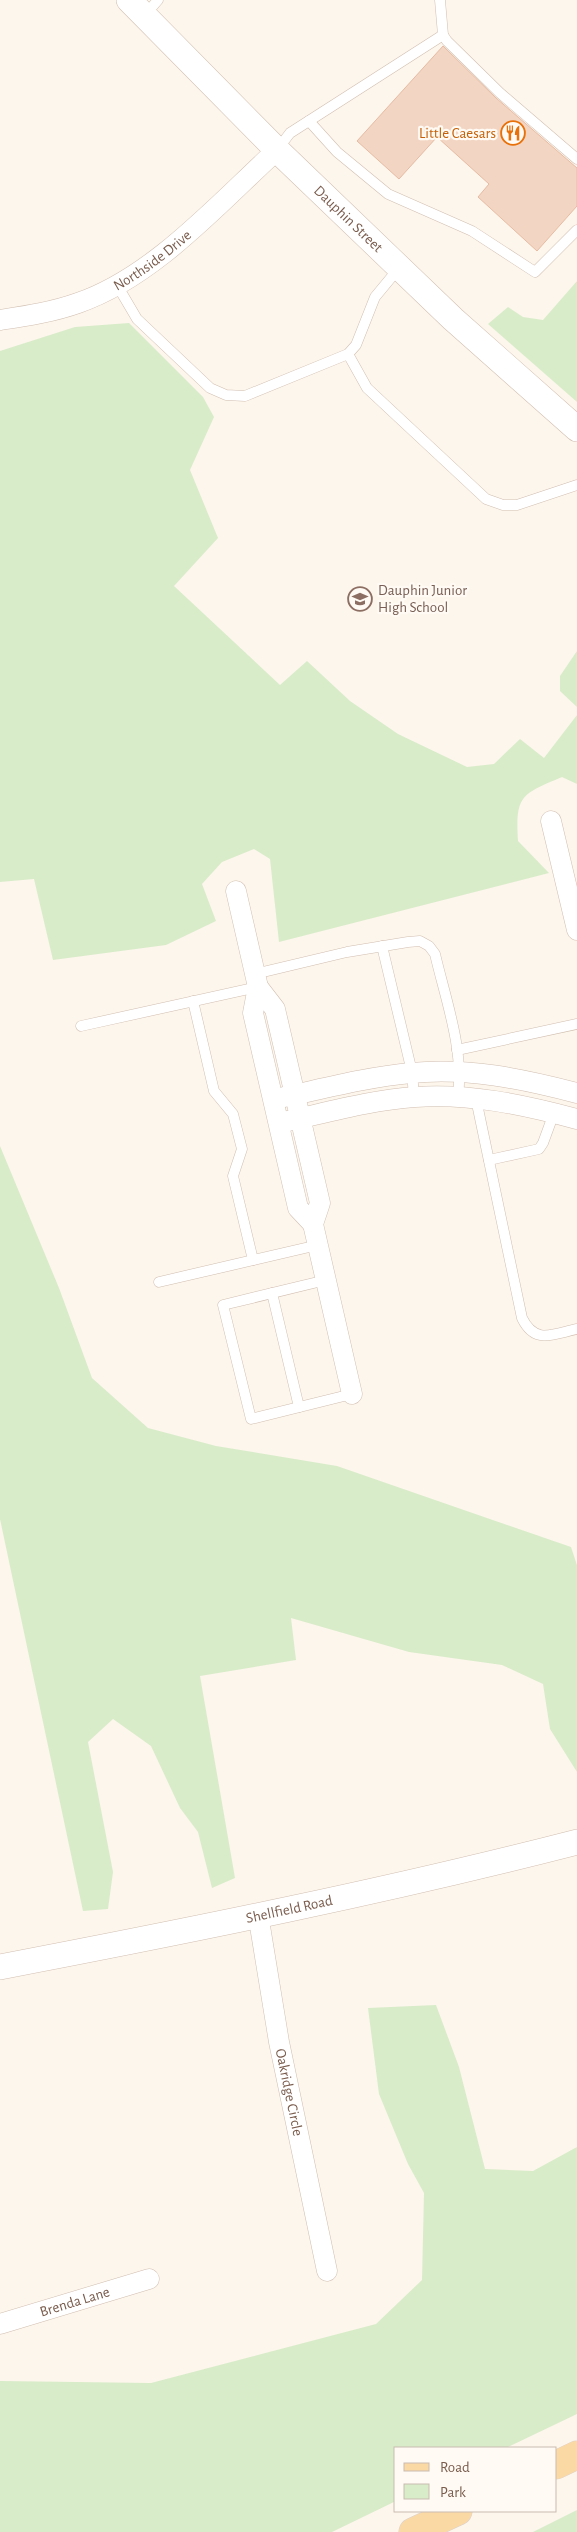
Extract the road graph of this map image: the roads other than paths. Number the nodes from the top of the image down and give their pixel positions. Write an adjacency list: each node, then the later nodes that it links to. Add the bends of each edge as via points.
1 (440, 0): 3 (lane)
2 (144, 5): 5 (street, Dauphin Street)
3 (443, 35): 4 (lane); 6 (lane, via 500,93)
4 (309, 121): 5 (lane, via 290,133); 7 (lane, via 336,152 388,194 472,231 535,272)
5 (277, 150): 8 (street, Dauphin Street); 9 (street, Northside Drive, via 186,234)
6 (577, 159)
7 (577, 230)
8 (399, 267): 11 (lane, via 375,296 356,345); 12 (street, Dauphin Street)
9 (117, 285): 10 (street, Northside Drive, via 78,303); 11 (lane, via 136,319 210,388 226,395 245,396)
10 (0, 320)
11 (348, 354): 13 (lane, via 366,388 486,499 502,505 518,505)
12 (577, 429)
13 (577, 485)
14 (551, 821): 16 (street)
15 (236, 891): 18 (street)
16 (577, 930)
17 (382, 946): 18 (lane, via 347,952); 22 (lane, via 420,942 435,954); 23 (lane)
18 (257, 980): 19 (lane); 26 (street, via 275,1008); 29 (street, via 253,1013)
19 (193, 1001): 21 (lane); 37 (lane, via 214,1091 233,1114 242,1149 233,1176)
20 (577, 1024): 22 (lane)
21 (81, 1026)
22 (457, 1050): 24 (lane)
23 (412, 1072): 24 (street); 26 (street); 27 (lane)
24 (461, 1073): 25 (street, via 528,1080); 28 (lane)
25 (577, 1093)
26 (295, 1095): 29 (street); 31 (street)
27 (414, 1097): 28 (street); 31 (street)
28 (467, 1098): 30 (street, via 523,1105); 34 (lane)
29 (273, 1100): 33 (street)
30 (554, 1113): 32 (street); 34 (lane, via 539,1149)
31 (300, 1118): 33 (street); 35 (street, via 320,1203)
32 (577, 1119)
33 (278, 1124): 35 (street, via 298,1208)
34 (489, 1160): 41 (lane, via 515,1289 528,1330 546,1336)
35 (313, 1224): 36 (street)
36 (318, 1245): 37 (lane); 38 (street)
37 (253, 1260): 39 (lane)
38 (326, 1280): 40 (lane); 42 (street)
39 (159, 1282)
40 (272, 1293): 43 (lane); 43 (lane, via 223,1305 251,1419)
41 (577, 1329)
42 (352, 1394): 43 (lane)
43 (300, 1407)
44 (577, 1842): 45 (street, Shellfield Road, via 487,1866)
45 (258, 1914): 46 (street, Shellfield Road); 47 (street, Oakridge Circle, via 280,2042)
46 (0, 1967)
47 (327, 2271)
48 (149, 2279): 49 (street, Brenda Lane)
49 (0, 2324)
50 (577, 2455): 51 (main road)
51 (557, 2465)
52 (456, 2512): 53 (main road)
53 (413, 2532)

